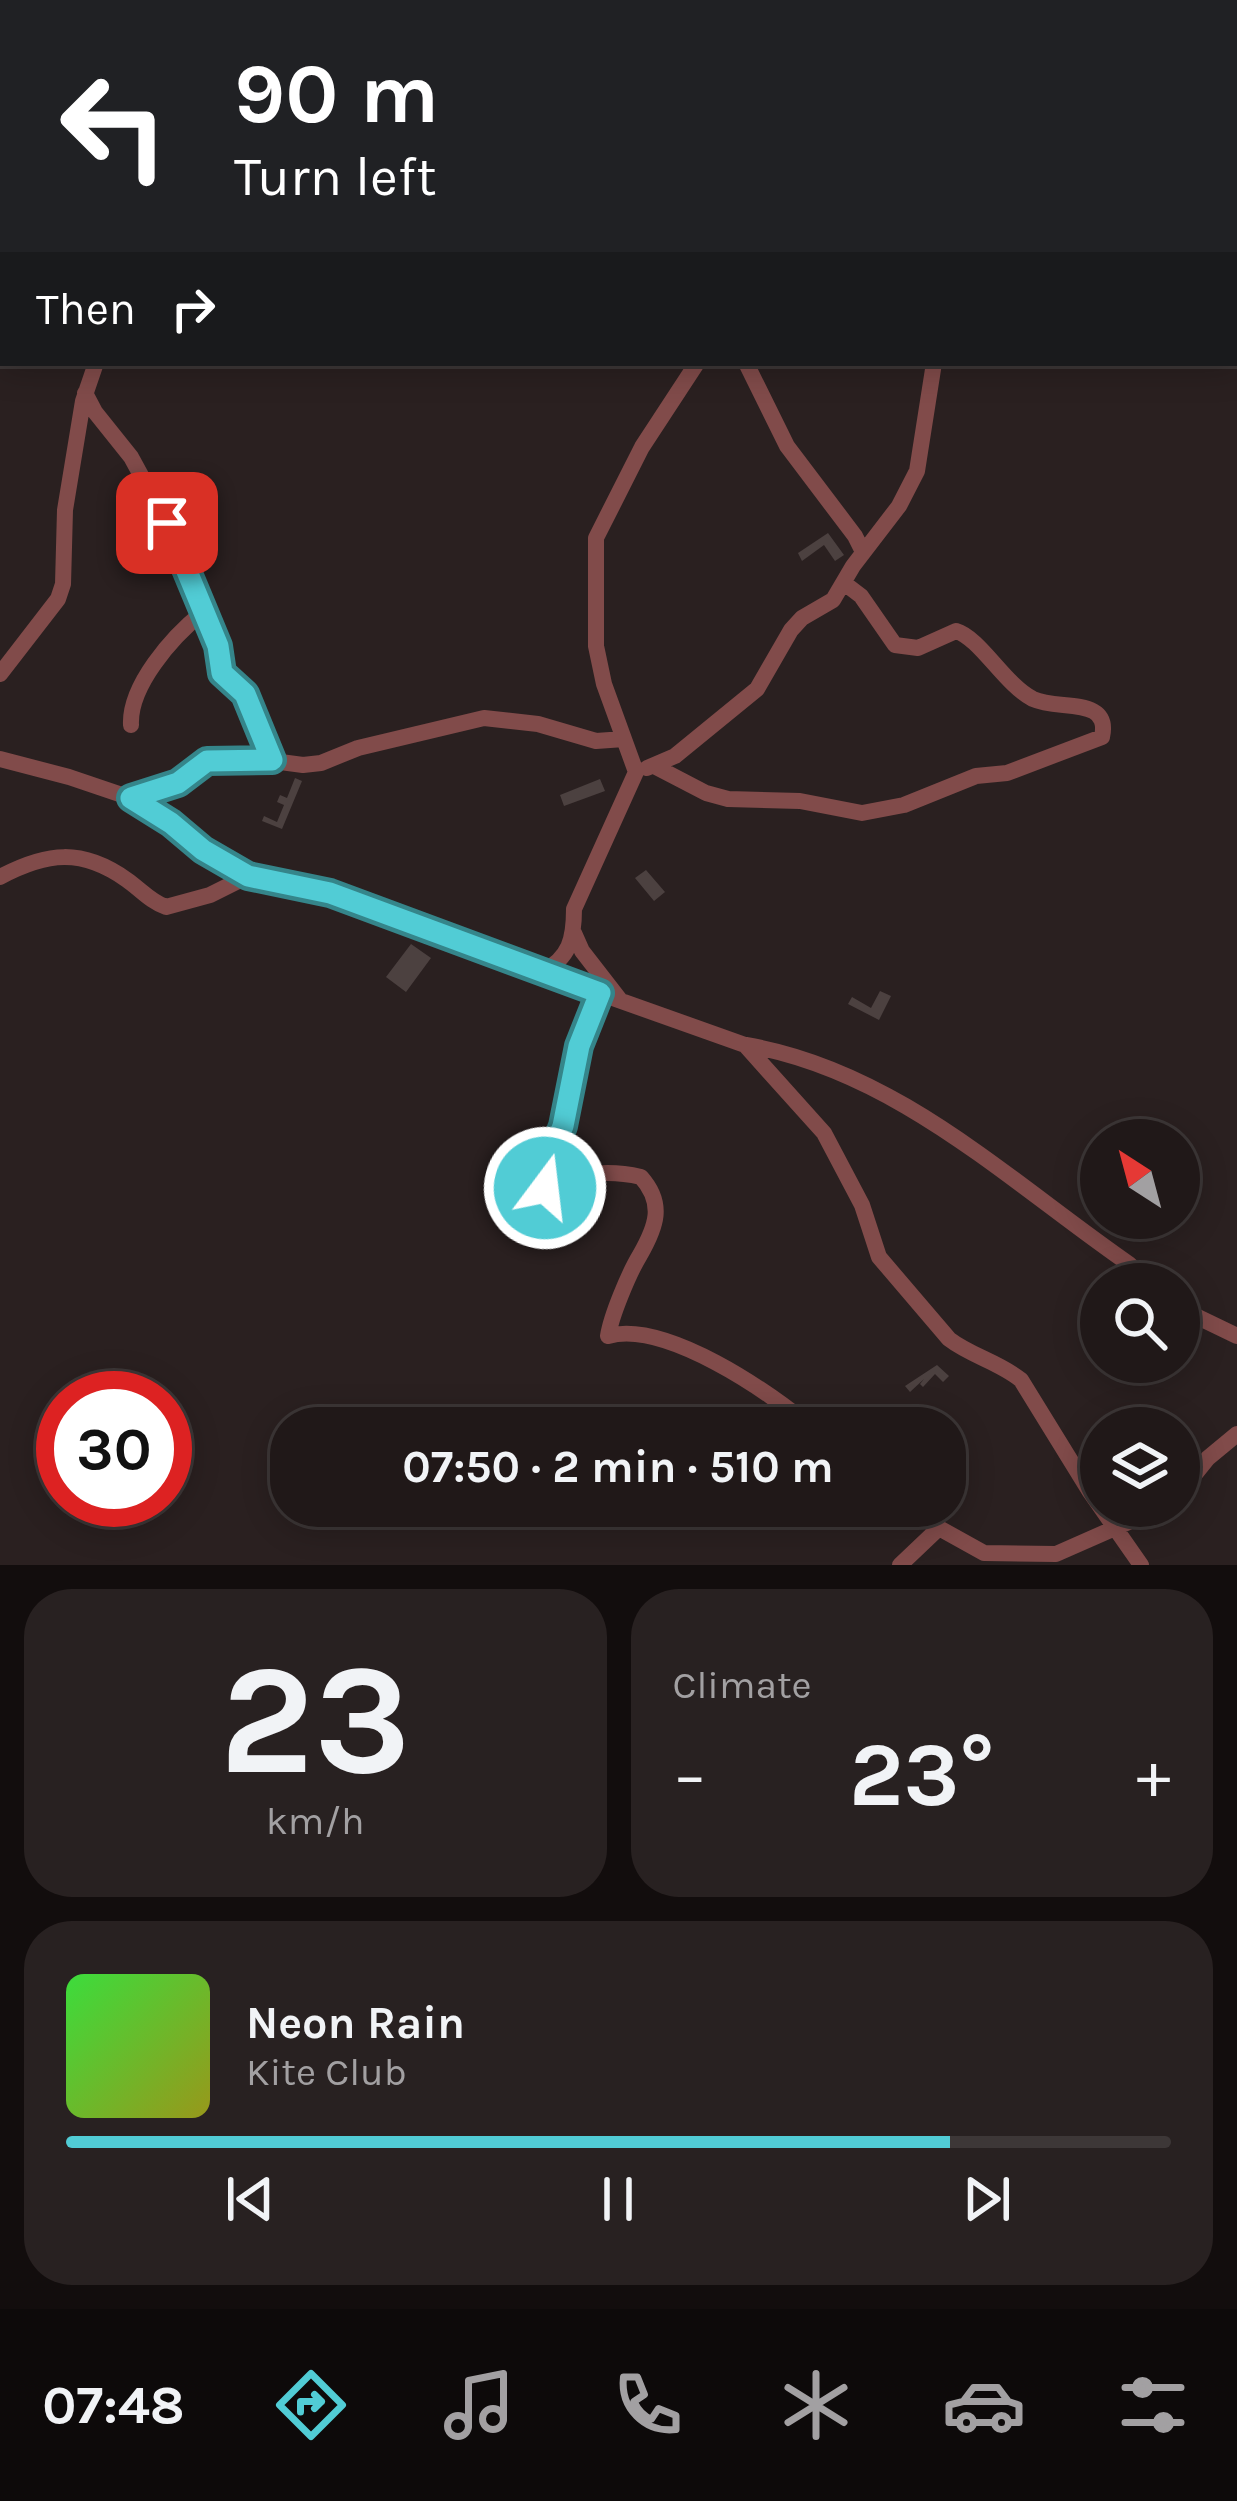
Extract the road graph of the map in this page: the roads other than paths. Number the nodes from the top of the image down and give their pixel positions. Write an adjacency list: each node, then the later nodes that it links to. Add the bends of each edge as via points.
1 (95, 366): 5 (street)
2 (695, 366): 11 (street, via 596,538 596,646)
3 (747, 366): 6 (street, via 787,446)
4 (934, 366): 6 (street, via 917,471)
5 (85, 393): 8 (street, via 152,494); 9 (street, via 65,510 63,584)
6 (863, 552): 7 (street)
7 (844, 583): 14 (street, via 791,630 757,689 675,756); 14 (street, via 895,644 918,647 968,634 1019,691 1099,712 1102,737 1040,763 862,813 728,799)
8 (202, 613): 10 (street, via 138,686); 13 (street, via 222,673 245,694)
9 (0, 674)
10 (131, 725)
11 (624, 740): 13 (street, via 484,718 321,763); 14 (street)
12 (0, 759): 15 (street)
13 (272, 760): 15 (street, via 207,761 178,783)
14 (645, 769): 18 (street, via 574,909)
15 (131, 798): 16 (street)
16 (229, 875): 17 (street, via 210,895 166,908 86,857 42,860); 19 (street, via 330,893)
17 (0, 877)
18 (574, 933): 19 (street, via 559,964); 21 (street)
19 (542, 972): 20 (street)
20 (600, 993): 21 (street); 26 (street, via 545,1188 595,1173 628,1174 656,1196 650,1240 608,1336 650,1336 726,1368)
21 (621, 1000): 22 (street)
22 (745, 1045): 23 (street, via 862,1084 929,1119); 29 (street, via 824,1133 862,1205 878,1257 949,1339 1022,1381)
23 (1128, 1263)
24 (1200, 1319): 25 (street)
25 (1237, 1336)
26 (786, 1407)
27 (1237, 1433): 28 (street)
28 (1200, 1468)
29 (1080, 1473)
30 (1111, 1527): 32 (street, via 1056,1554 984,1553)
31 (1114, 1527): 34 (street)
32 (939, 1528): 33 (street)
33 (901, 1565)
34 (1141, 1565)

